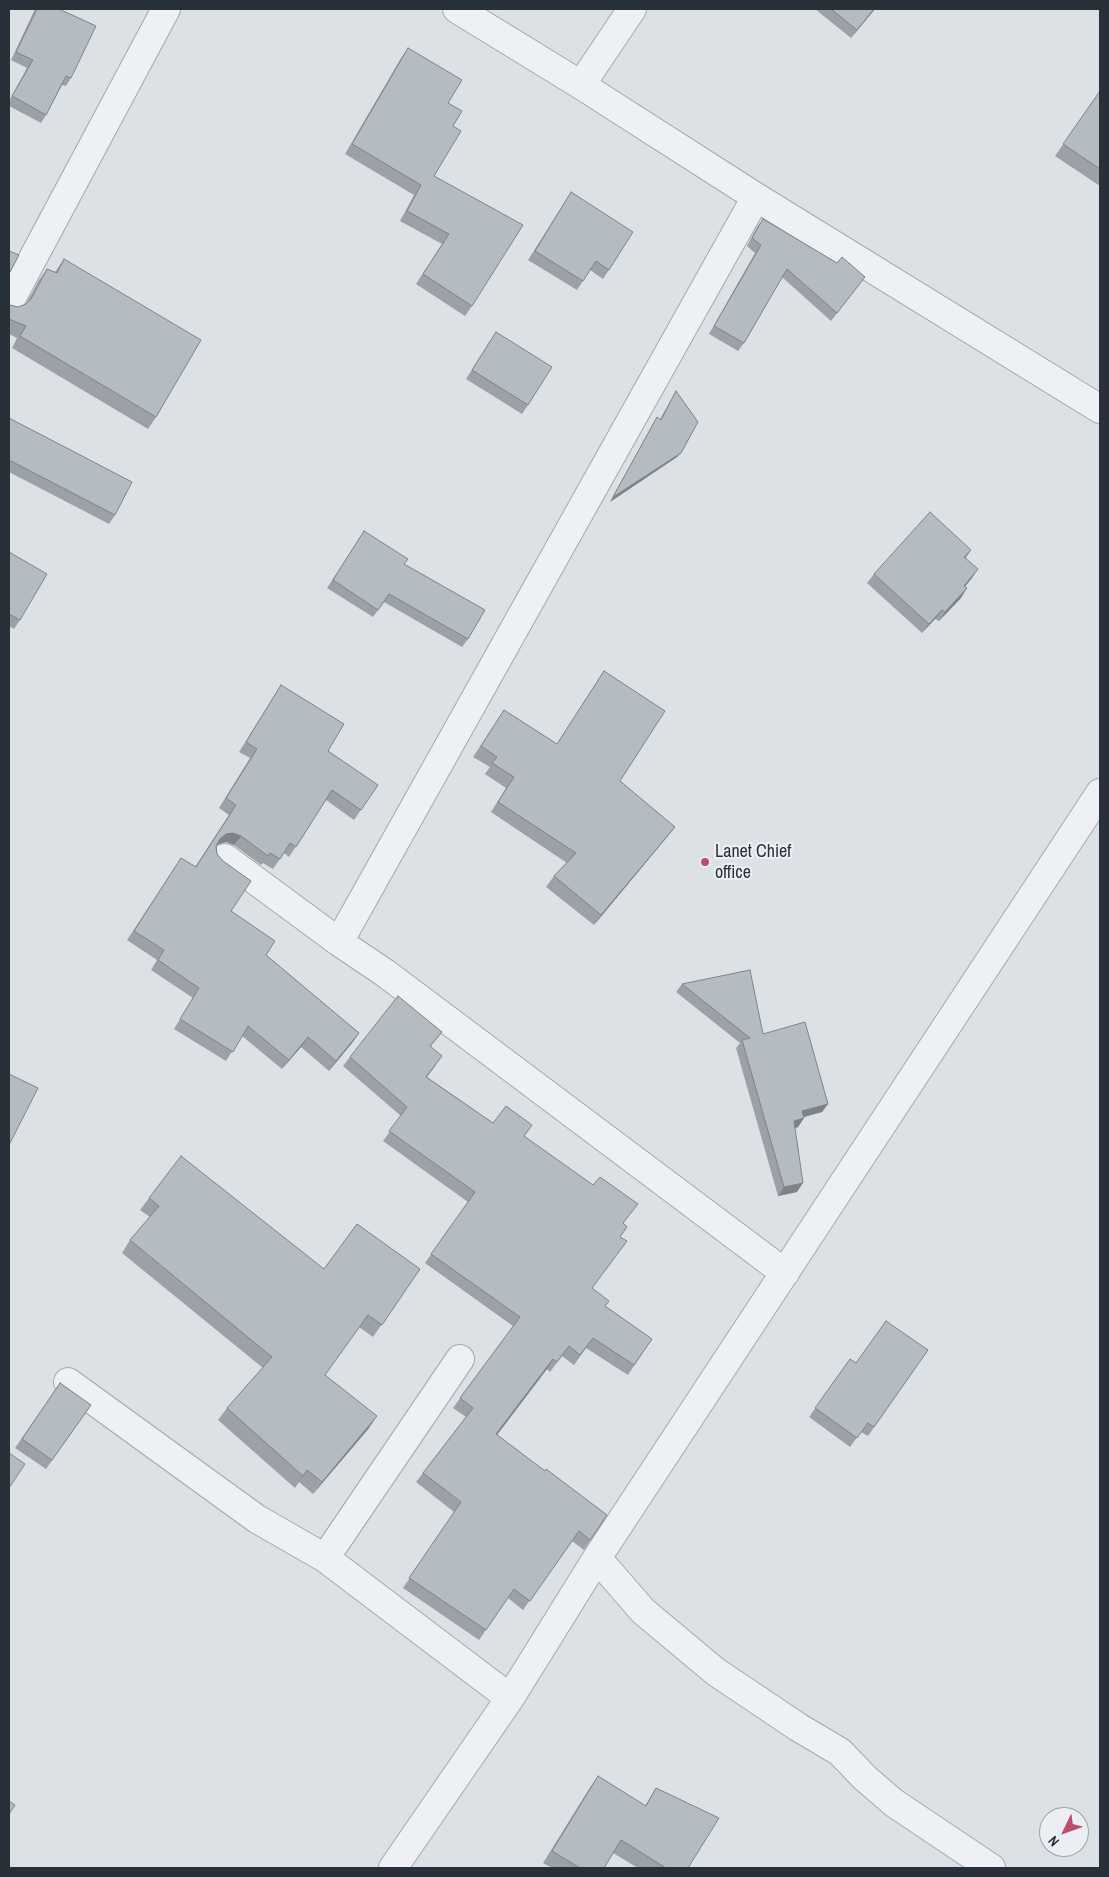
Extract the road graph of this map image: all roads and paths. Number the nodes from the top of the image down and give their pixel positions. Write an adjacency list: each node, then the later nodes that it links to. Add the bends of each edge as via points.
1 (166, 9): 6 (street)
2 (457, 9): 4 (street)
3 (632, 9): 4 (street)
4 (581, 84): 5 (street)
5 (756, 197): 7 (street); 10 (street)
6 (9, 303)
7 (1100, 409)
8 (1100, 793): 11 (street)
9 (225, 858): 10 (street)
10 (339, 942): 11 (street, via 385,973)
11 (785, 1273): 15 (street)
12 (460, 1359): 14 (street)
13 (68, 1382): 14 (street, via 257,1520)
14 (325, 1558): 16 (street)
15 (597, 1558): 16 (street); 18 (street, via 643,1611 716,1672 840,1752 894,1803)
16 (510, 1698): 17 (street)
17 (393, 1868)
18 (991, 1868)

